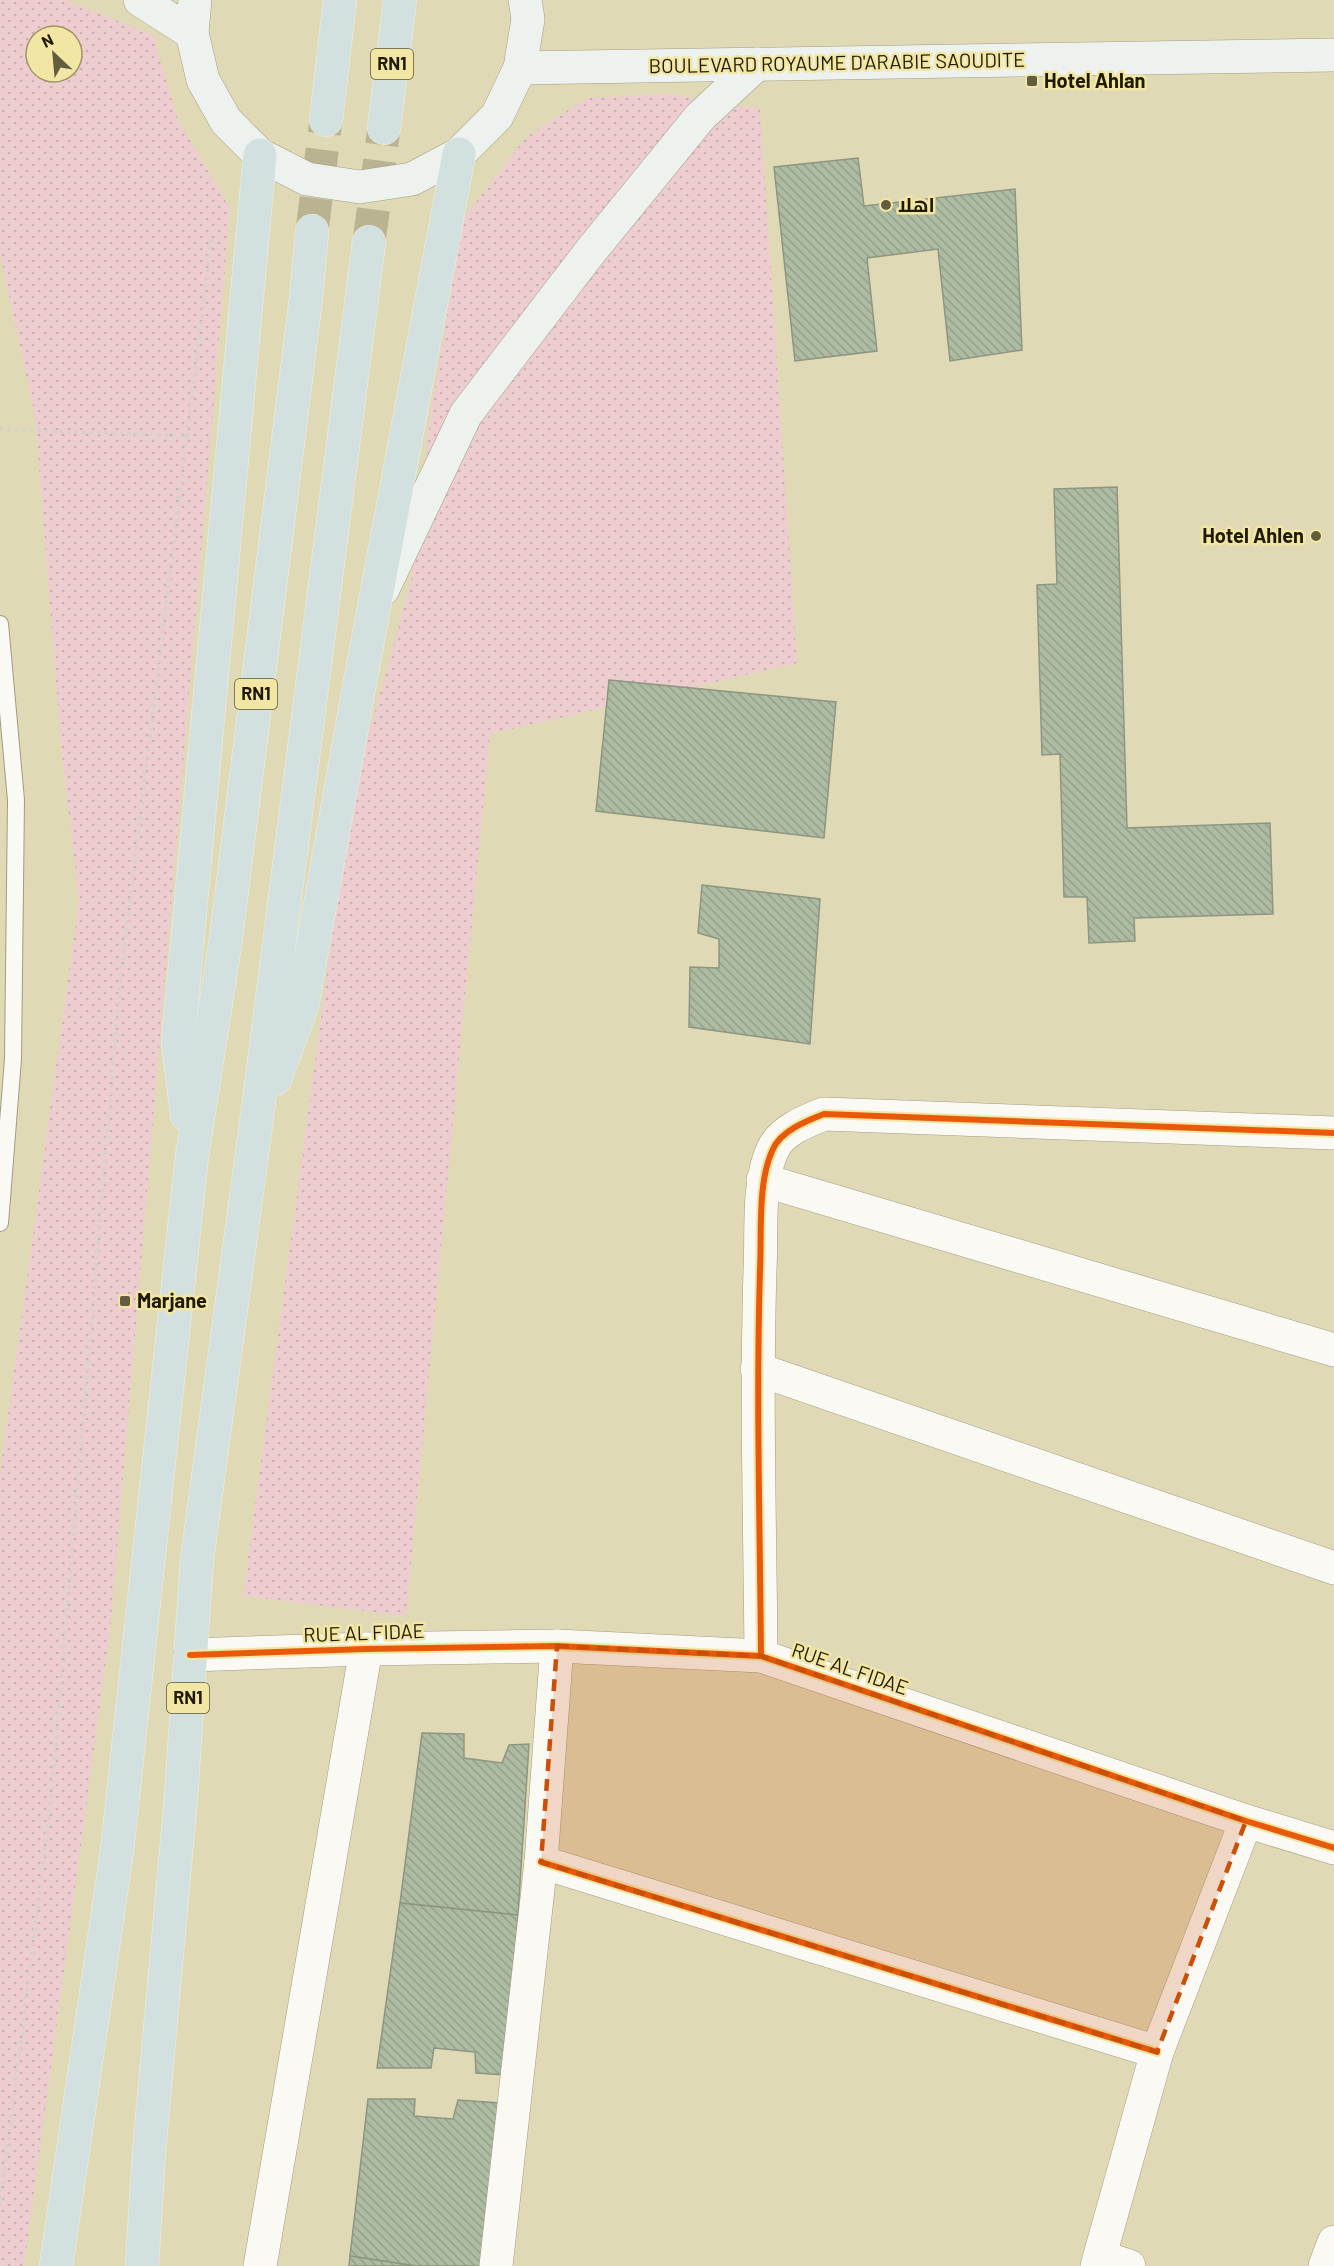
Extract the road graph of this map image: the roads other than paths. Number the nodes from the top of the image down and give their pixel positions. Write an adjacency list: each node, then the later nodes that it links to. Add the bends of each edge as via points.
1 (140, 0): 6 (main road)
2 (195, 0): 6 (main road)
3 (340, 0): 10 (highway)
4 (400, 0): 11 (highway, RN1)
5 (525, 0): 9 (main road, via 528,19)
6 (192, 33): 12 (main road, via 203,80 226,121)
7 (1334, 55): 8 (main road, BOULEVARD ROYAUME D'ARABIE SAOUDITE)
8 (757, 64): 9 (main road, BOULEVARD ROYAUME D'ARABIE SAOUDITE); 16 (main road, via 700,117 466,414)
9 (520, 68): 13 (main road, via 497,116)
10 (326, 120)
11 (384, 128)
12 (260, 154): 13 (main road, via 307,178 360,187 412,179); 22 (highway, via 178,1042)
13 (459, 154): 16 (highway)
14 (312, 231): 22 (highway, RN1, via 226,938)
15 (369, 242): 20 (highway, RN1)
16 (375, 604): 20 (highway, via 302,1006)
17 (0, 624): 18 (lane)
18 (6, 745): 19 (lane)
19 (8, 798): 24 (lane, via 13,1059)
20 (255, 1132): 30 (highway, RN1, via 197,1559)
21 (1334, 1133): 23 (street, via 824,1114 797,1125 773,1148)
22 (192, 1156): 38 (highway, RN1, via 117,1851)
23 (763, 1180): 25 (street); 26 (street)
24 (0, 1222)
25 (1334, 1350)
26 (757, 1369): 27 (street); 31 (street)
27 (1334, 1568)
28 (557, 1646): 29 (street, RUE AL FIDAE); 31 (street, RUE AL FIDAE); 34 (street)
29 (366, 1649): 30 (street, RUE AL FIDAE); 40 (street)
30 (190, 1656): 39 (highway, RN1, via 182,1797)
31 (761, 1656): 32 (street, RUE AL FIDAE)
32 (1246, 1821): 33 (street, RUE AL FIDAE); 35 (street)
33 (1334, 1848)
34 (541, 1862): 35 (street); 41 (street)
35 (1157, 2052): 37 (street)
36 (1334, 2242): 42 (street)
37 (1108, 2263)
38 (56, 2266)
39 (142, 2266)
40 (260, 2266)
41 (496, 2266)
42 (1325, 2266)

